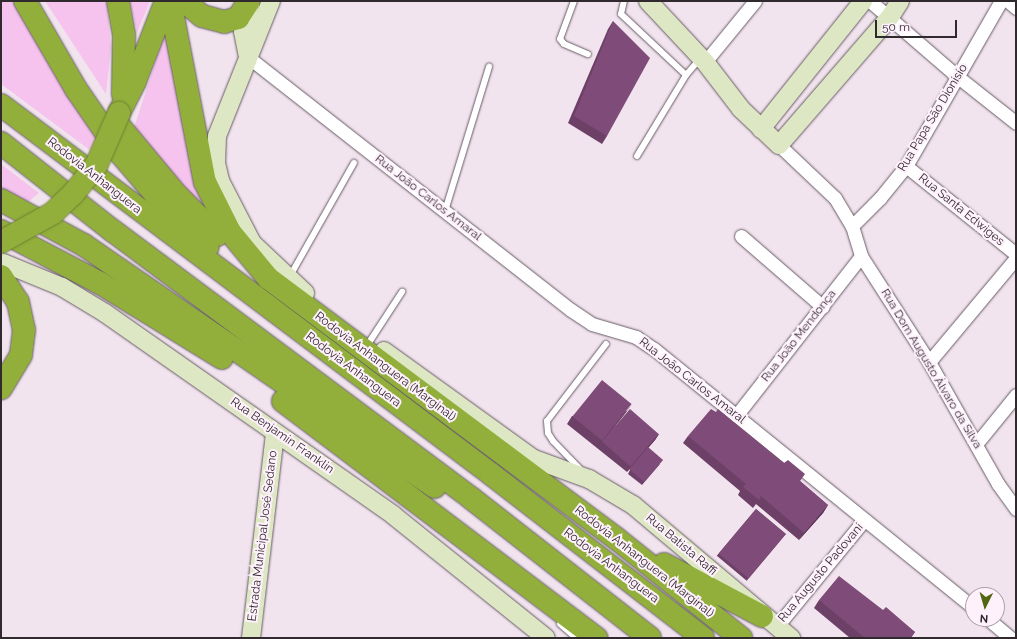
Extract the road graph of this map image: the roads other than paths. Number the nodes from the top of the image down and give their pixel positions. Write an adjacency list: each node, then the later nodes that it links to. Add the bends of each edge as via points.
1 (25, 1): 46 (highway, via 49,25 94,95 176,194 251,268); 49 (highway, via 76,89 147,188 173,215)
2 (118, 1): 25 (highway, via 124,35)
3 (166, 1): 25 (highway, via 135,81)
4 (170, 1): 46 (highway, Rodovia Anhanguera (Marginal), via 205,182 230,232)
5 (184, 1): 6 (highway, via 202,16 224,22 238,18)
6 (250, 1): 20 (street, via 243,31)
7 (271, 1): 20 (street, Rua Batista Raffi)
8 (574, 1): 19 (lane, via 560,39 564,44)
9 (624, 1): 23 (lane, via 621,14)
10 (755, 1): 21 (street)
11 (864, 1): 28 (street)
12 (870, 1): 18 (street)
13 (900, 1): 18 (street)
14 (1001, 1): 24 (street, Rua Papa São Dionisío)
15 (1008, 1): 17 (street)
16 (651, 3): 21 (street)
17 (1016, 8)
18 (890, 17): 24 (street); 30 (street)
19 (588, 54)
20 (248, 58): 36 (street, Rua João Carlos Amaral); 46 (street, Rua Batista Raffi, via 217,136 216,162 220,181 242,228)
21 (703, 60): 23 (lane); 28 (street)
22 (489, 66): 36 (lane)
23 (686, 75): 31 (lane)
24 (958, 77): 27 (street); 33 (street, Rua Papa São Dionisío)
25 (122, 103): 40 (highway, bridge, via 96,166 73,194 53,213)
26 (1, 105): 49 (highway, Rodovia Anhanguera)
27 (1016, 123)
28 (761, 129): 30 (street)
29 (1, 143): 64 (highway, via 113,231 471,498)
30 (779, 145): 37 (street, Rua Dom Augusto Álvaro da Silva, via 834,198)
31 (637, 156)
32 (354, 163): 46 (lane)
33 (906, 166): 37 (street, Rua Papa São Dionisío, via 880,198); 41 (street, Rua Santa Edwiges)
34 (1, 200): 64 (highway, via 84,245 422,480 480,516)
35 (1, 210): 53 (highway, via 28,224 103,272 218,350)
36 (445, 210): 56 (street, Rua João Carlos Amaral, via 571,310 592,324 636,337)
37 (852, 226): 42 (street, Rua Dom Augusto Álvaro da Silva)
38 (1, 231): 53 (highway, via 100,283)
39 (741, 236): 48 (street)
40 (1, 242)
41 (1016, 254)
42 (862, 256): 48 (street, Rua João Mendonça); 52 (street, Rua Dom Augusto Álvaro da Silva)
43 (1016, 258): 52 (street)
44 (1, 262): 57 (street, Rua Benjamin Franklin, via 86,300)
45 (1, 276): 54 (highway, via 18,302 24,330 21,355)
46 (278, 279): 50 (street, Rua Batista Raffi, via 305,293); 62 (highway, Rodovia Anhanguera (Marginal))
47 (402, 292): 50 (lane)
48 (823, 307): 56 (street, Rua João Mendonça)
49 (308, 337): 75 (highway, Rodovia Anhanguera)
50 (370, 341): 59 (street, Rua Batista Raffi, via 534,459 559,470)
51 (606, 344): 59 (lane, via 547,421 548,433 553,441)
52 (929, 362): 58 (street, Rua Dom Augusto Álvaro da Silva)
53 (246, 374): 63 (highway)
54 (1, 388)
55 (1016, 396): 58 (street)
56 (736, 416): 61 (street, Rua João Carlos Amaral)
57 (275, 434): 70 (street, Estrada Municipal José Sedano); 71 (street, Rua Benjamin Franklin, via 310,455 393,515)
58 (977, 443): 60 (street, Rua Dom Augusto Álvaro da Silva, via 998,484)
59 (589, 478): 68 (street, Rua Batista Raffi, via 634,506 702,561)
60 (1016, 509)
61 (864, 520): 65 (street, Rua João Carlos Amaral); 68 (street, Rua Augusto Padovani)
62 (617, 539): 68 (highway); 76 (highway, Rodovia Anhanguera (Marginal))
63 (520, 581): 66 (lane); 73 (highway)
64 (602, 600): 74 (highway)
65 (965, 601)
66 (535, 602)
67 (553, 618): 72 (lane)
68 (769, 621): 77 (street, Rua Batista Raffi)
69 (998, 627): 78 (street)
70 (251, 638)
71 (546, 638)
72 (576, 638)
73 (596, 638)
74 (650, 638)
75 (703, 638)
76 (741, 638)
77 (791, 638)
78 (1011, 638)

